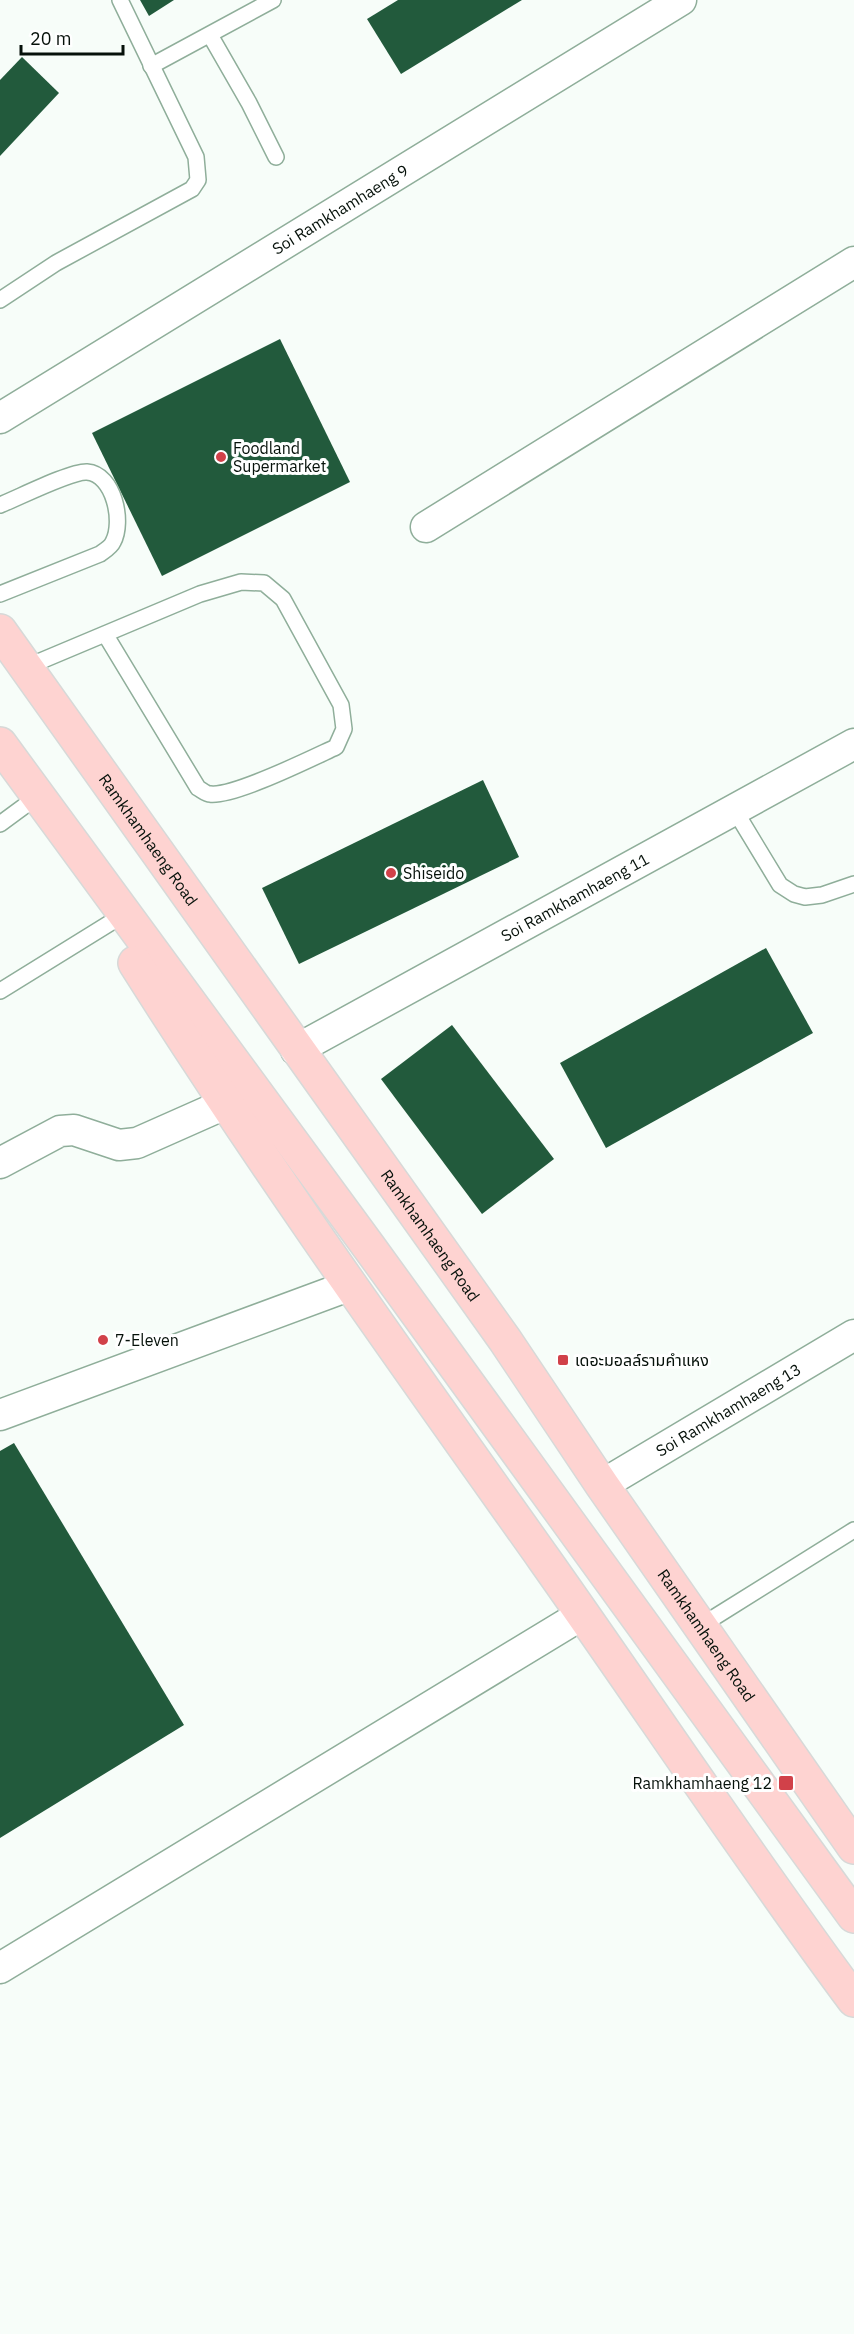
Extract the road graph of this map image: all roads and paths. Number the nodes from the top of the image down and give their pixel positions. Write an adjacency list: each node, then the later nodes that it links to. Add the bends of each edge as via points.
1 (120, 0): 5 (lane)
2 (273, 0): 4 (lane)
3 (681, 0): 9 (street, Soi Ramkhamhaeng 9)
4 (210, 35): 5 (lane); 6 (lane)
5 (151, 66): 8 (lane, via 196,157 198,180 192,189 56,263)
6 (276, 157)
7 (854, 262): 11 (street)
8 (0, 300)
9 (0, 418)
10 (0, 505): 12 (lane, via 86,472 95,474 111,491 119,515 113,543 99,554)
11 (426, 527)
12 (0, 594)
13 (0, 631): 15 (main road, Ramkhamhaeng Road)
14 (105, 634): 14 (lane, via 198,788 209,794 223,793 280,773 336,747 345,729 341,705 283,599 264,583 241,582 200,594); 15 (lane)
15 (24, 668): 25 (main road, Ramkhamhaeng Road)
16 (0, 744): 18 (main road)
17 (854, 744): 19 (street, Soi Ramkhamhaeng 11)
18 (38, 796): 20 (main road); 21 (lane)
19 (734, 809): 22 (lane, via 780,885 794,894 822,895); 25 (street, Soi Ramkhamhaeng 11)
20 (57, 823): 23 (main road); 36 (main road)
21 (0, 824)
22 (854, 884)
23 (110, 923): 24 (lane); 26 (main road)
24 (0, 991)
25 (296, 1050): 31 (main road, Ramkhamhaeng Road, via 505,1340)
26 (225, 1104): 27 (street, via 126,1145 74,1130 60,1131); 28 (main road)
27 (0, 1163)
28 (351, 1286): 30 (street); 33 (main road)
29 (854, 1335): 31 (street, Soi Ramkhamhaeng 13)
30 (0, 1415)
31 (602, 1485): 34 (main road, Ramkhamhaeng Road)
32 (854, 1530): 34 (lane)
33 (583, 1614): 37 (street); 38 (main road, via 780,1900)
34 (702, 1625): 35 (main road, Ramkhamhaeng Road)
35 (854, 1847)
36 (854, 1916)
37 (0, 1968)
38 (854, 2000)

